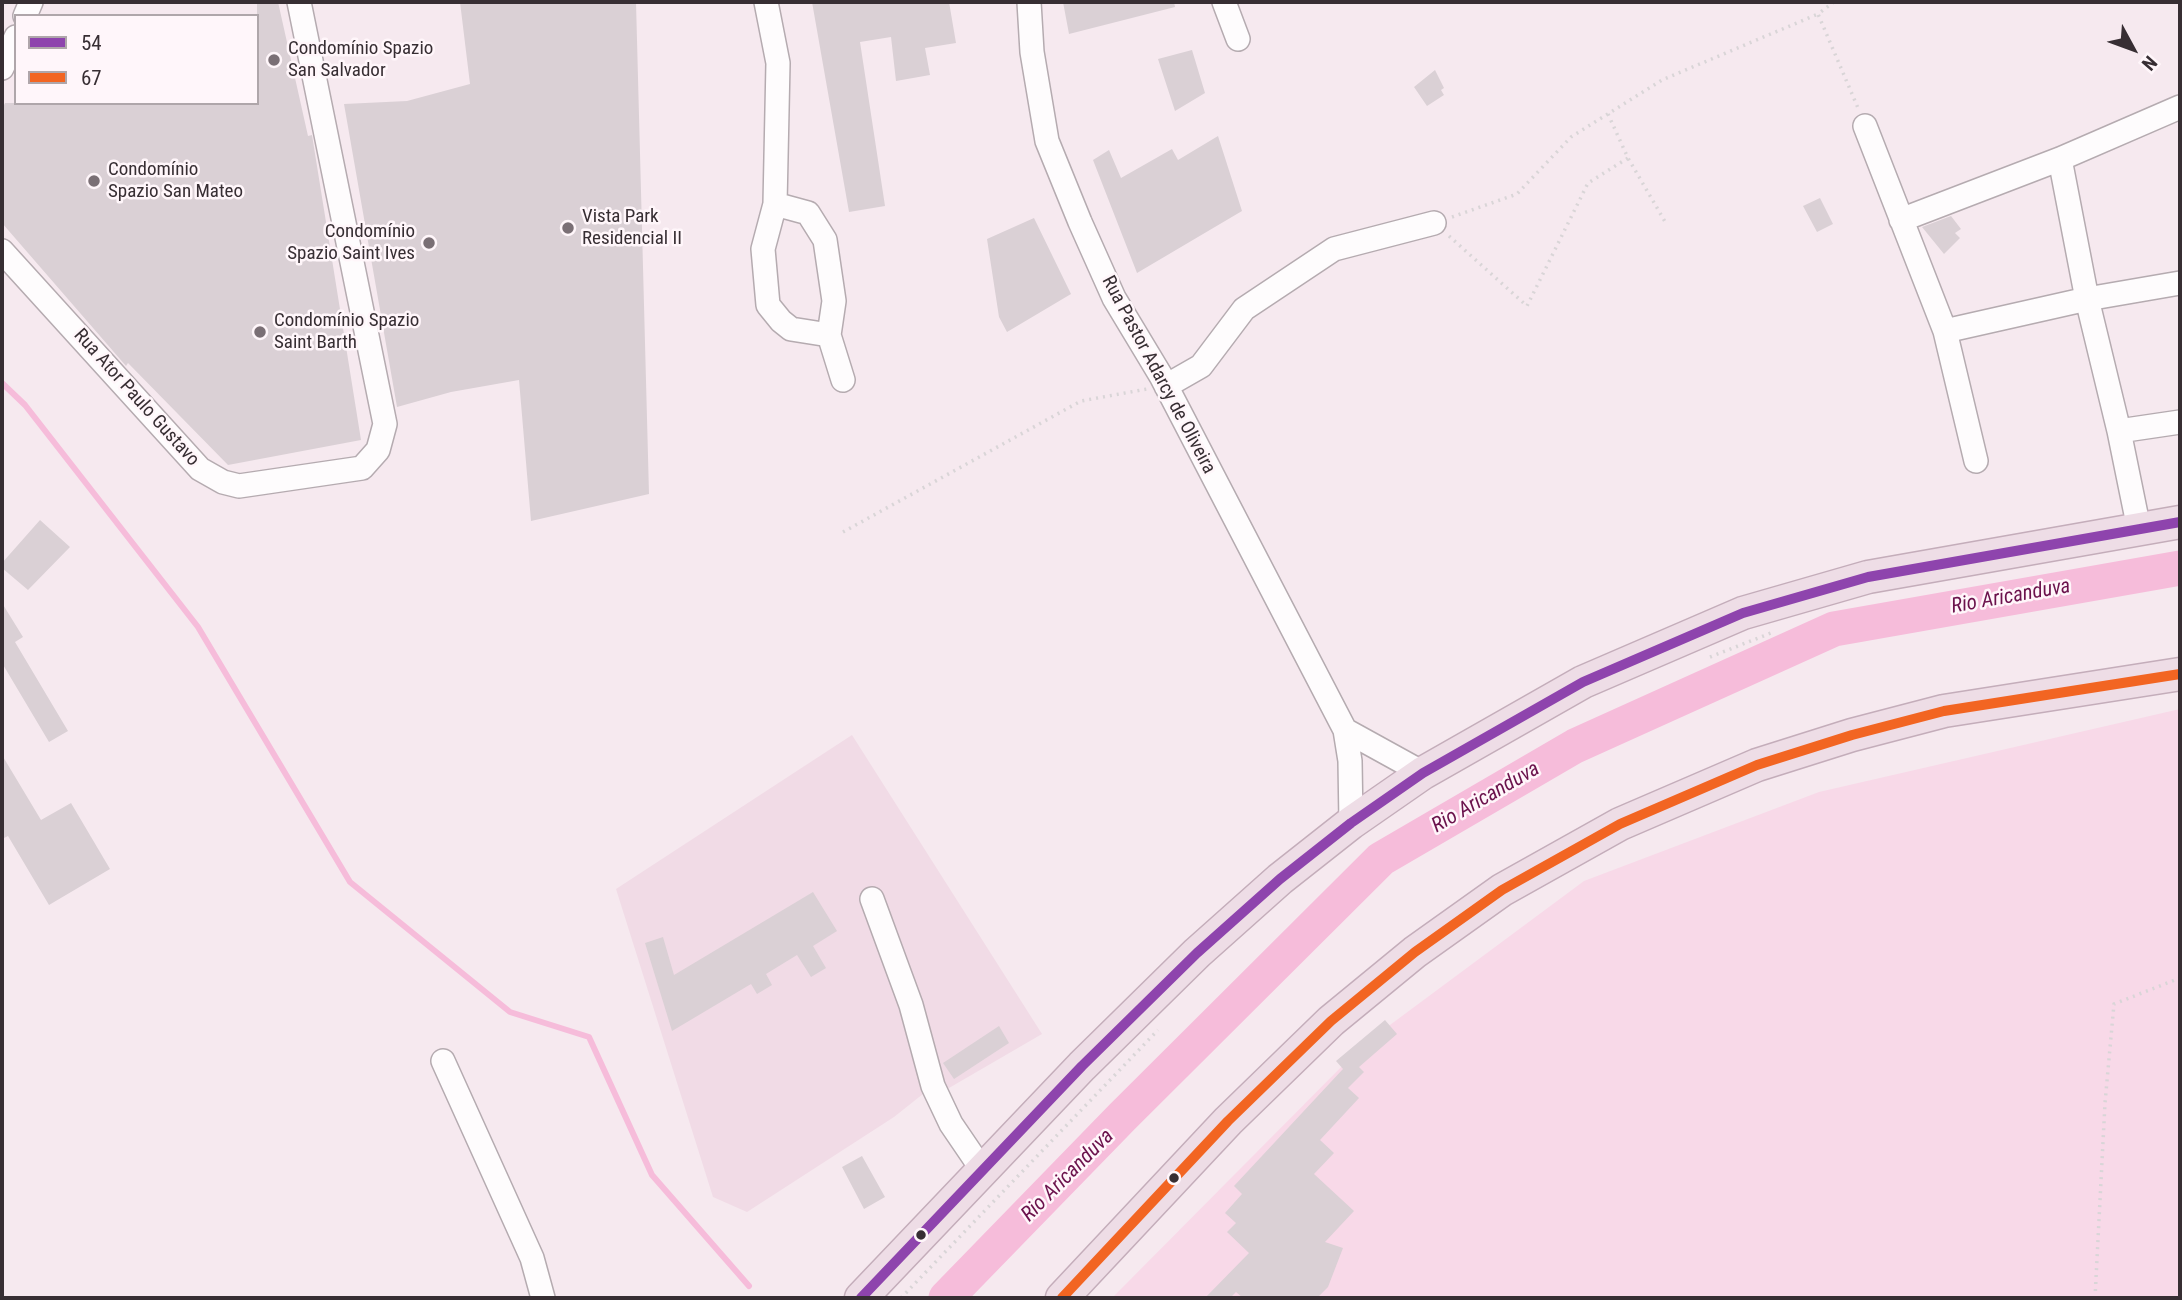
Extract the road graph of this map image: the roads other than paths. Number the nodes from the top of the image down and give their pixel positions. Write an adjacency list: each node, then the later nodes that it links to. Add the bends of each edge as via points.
1 (299, 2): 14 (street, Rua Ator Paulo Gustavo, via 385,424 378,450 362,468 239,486 200,469)
2 (766, 2): 11 (street, via 778,63)
3 (1029, 2): 20 (street, Rua Pastor Adarcy de Oliveira, via 1047,141 1114,298)
4 (1224, 2): 5 (street)
5 (1238, 40)
6 (14, 41): 7 (street)
7 (2, 68)
8 (2180, 107): 10 (street)
9 (1865, 126): 12 (street)
10 (2060, 159): 12 (street); 16 (street)
11 (775, 204): 18 (street, via 808,213 825,240 834,301); 18 (street, via 763,249 768,305 791,328)
12 (1901, 219): 17 (street)
13 (1434, 223): 20 (street, via 1334,249 1244,309 1200,366)
14 (2, 251)
15 (2180, 283): 16 (street)
16 (2087, 299): 17 (street); 22 (street)
17 (1945, 331): 23 (street)
18 (829, 335): 19 (street)
19 (843, 380)
20 (1166, 386): 27 (street, Rua Pastor Adarcy de Oliveira)
21 (2180, 422): 22 (street)
22 (2119, 431): 25 (street)
23 (1976, 461)
24 (2180, 522): 25 (highway)
25 (2139, 529): 28 (highway, via 1868,577 1743,613 1583,682)
26 (2180, 674): 35 (highway, via 1944,711 1852,735 1757,765 1619,824 1502,890 1415,952 1331,1021 1228,1121)
27 (1345, 730): 28 (street); 29 (street, Rua Pastor Adarcy de Oliveira)
28 (1423, 772): 29 (highway)
29 (1351, 823): 32 (highway, via 1197,953)
30 (872, 898): 32 (street, via 911,1005 933,1086 951,1124)
31 (443, 1062): 33 (street, via 532,1258)
32 (983, 1171): 34 (highway)
33 (543, 1298)
34 (861, 1298)
35 (1062, 1298)

